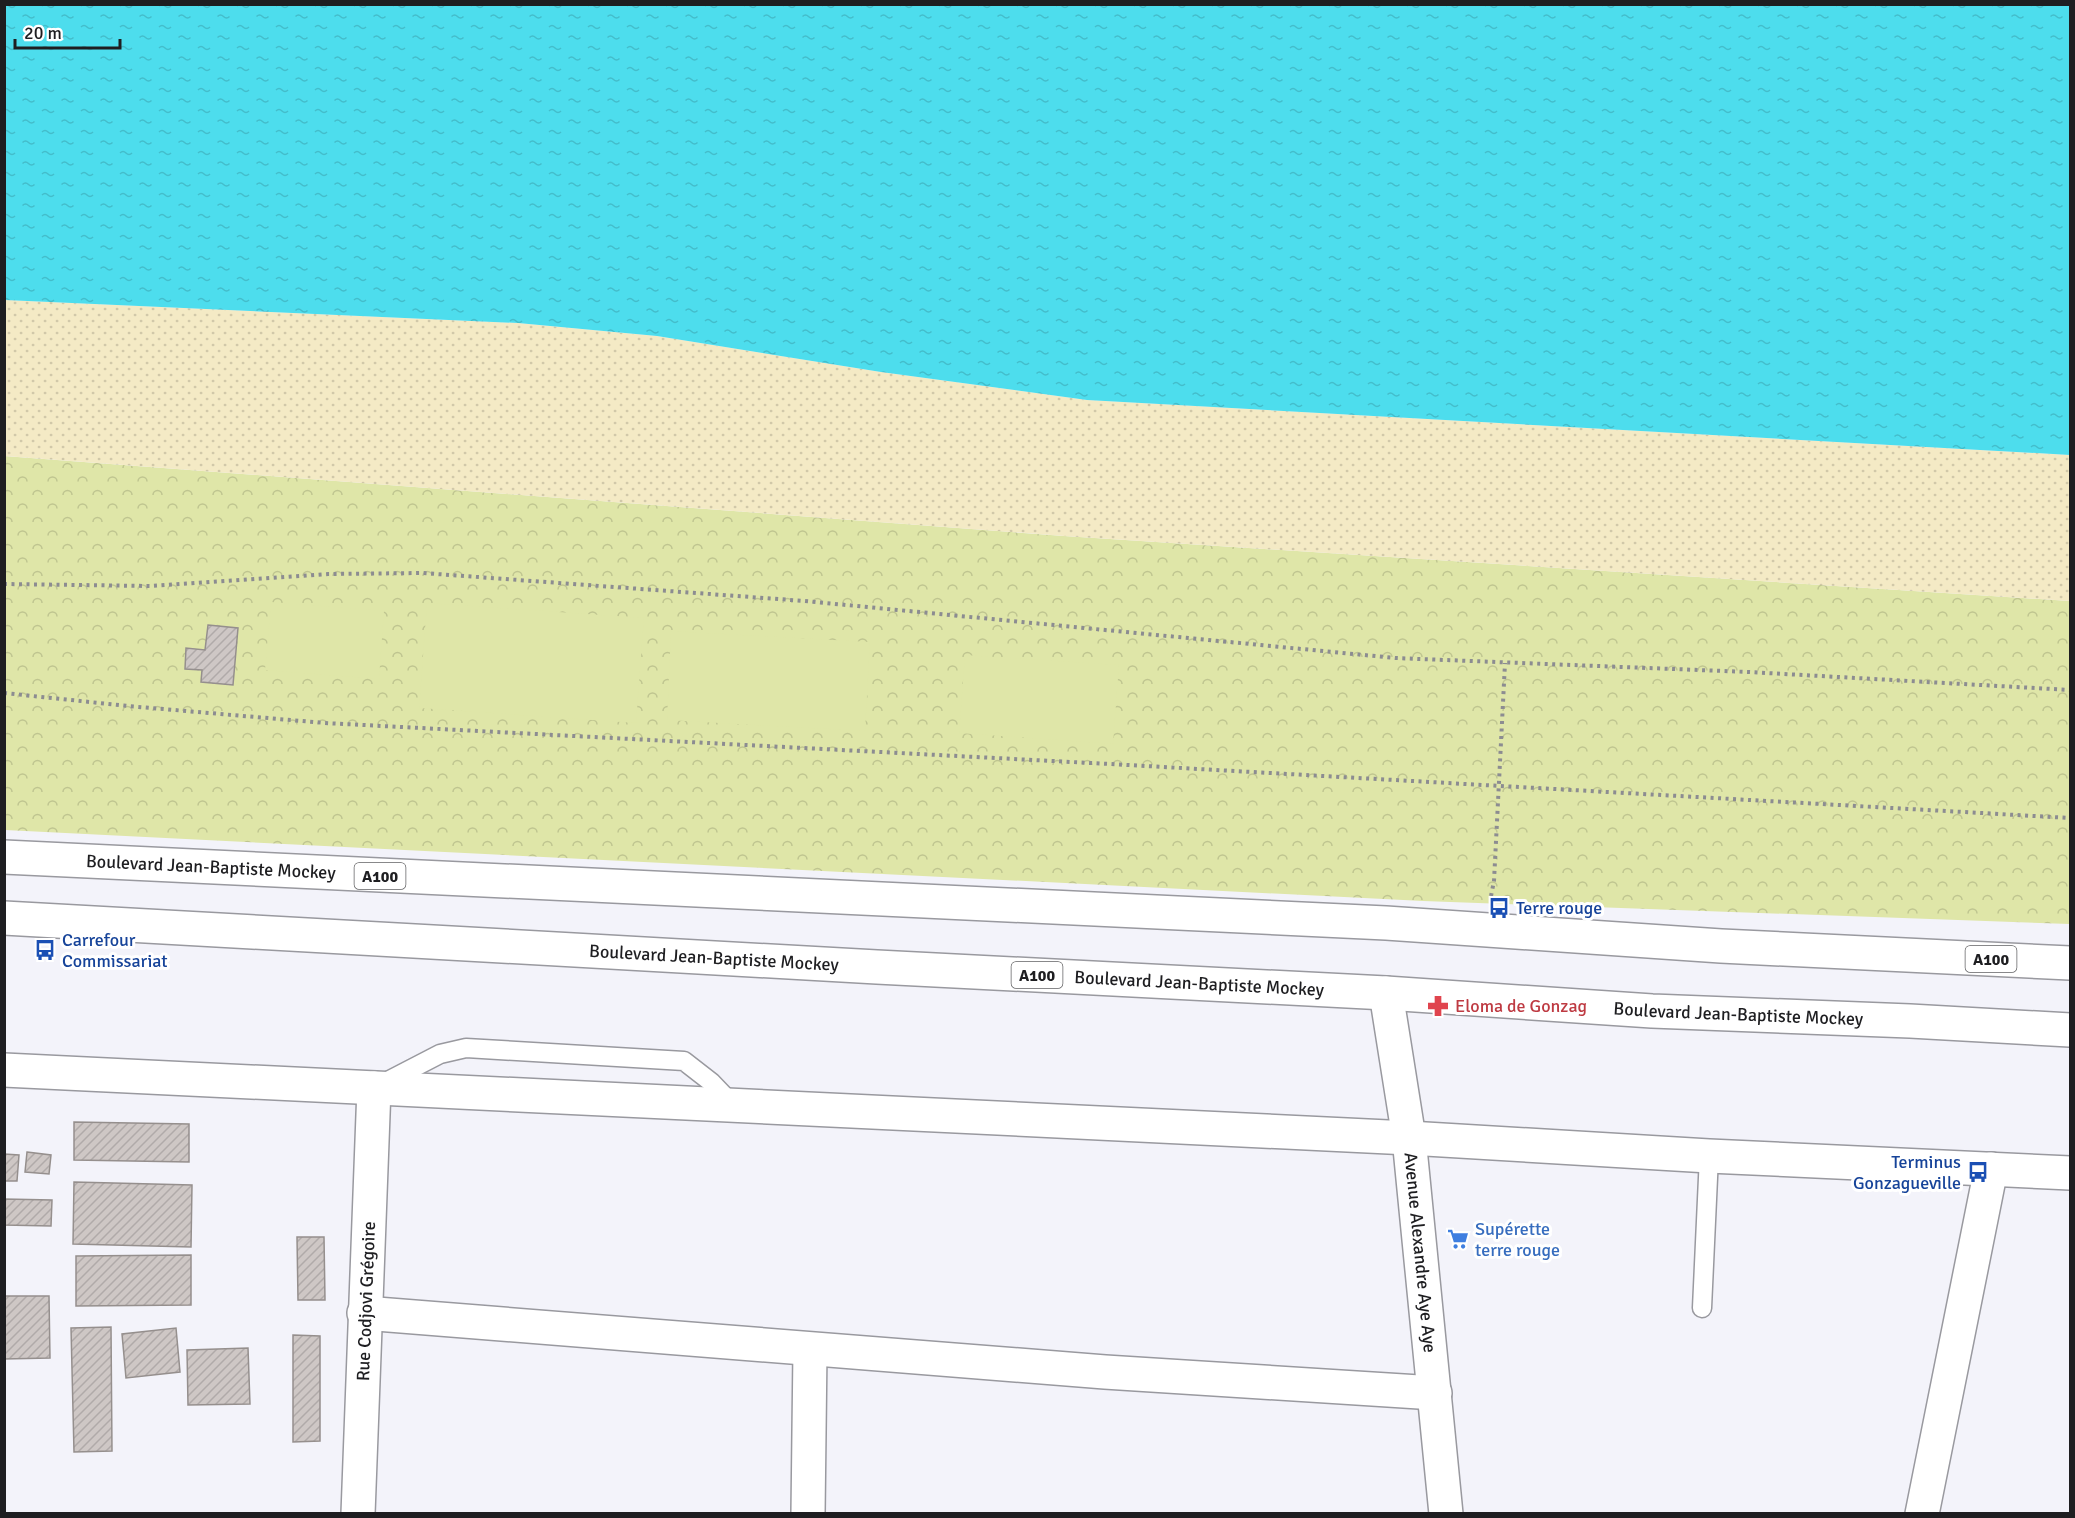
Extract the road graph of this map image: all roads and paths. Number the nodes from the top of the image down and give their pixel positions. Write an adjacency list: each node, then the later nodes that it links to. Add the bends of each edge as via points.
1 (4, 584): 2 (path, via 151,586 328,574 423,573 805,602 1395,658)
2 (1505, 663): 3 (path); 5 (path)
3 (2070, 690)
4 (4, 693): 5 (path, via 325,723)
5 (1499, 786): 6 (path); 9 (path, via 1494,881)
6 (2070, 818)
7 (4, 857): 9 (main road, Boulevard Jean-Baptiste Mockey / A100)
8 (4, 918): 11 (main road, Boulevard Jean-Baptiste Mockey / A100)
9 (1485, 930): 10 (main road, Boulevard Jean-Baptiste Mockey / A100)
10 (2070, 963)
11 (1386, 993): 12 (main road, Boulevard Jean-Baptiste Mockey / A100, via 1652,1011); 16 (main road, Avenue Alexandre Aye Aye)
12 (2070, 1030)
13 (4, 1070): 14 (main road)
14 (374, 1088): 15 (main road); 15 (lane, via 440,1054 466,1048 684,1061); 21 (main road, Rue Codjovi Grégoire)
15 (734, 1105): 16 (main road)
16 (1409, 1138): 17 (main road); 23 (main road, Avenue Alexandre Aye Aye)
17 (1708, 1156): 18 (main road); 20 (lane)
18 (1991, 1169): 19 (main road); 27 (main road)
19 (2070, 1173)
20 (1702, 1308)
21 (364, 1313): 22 (main road); 24 (main road, Rue Codjovi Grégoire)
22 (810, 1350): 23 (main road); 25 (main road)
23 (1435, 1393): 26 (main road, Avenue Alexandre Aye Aye)
24 (358, 1514)
25 (808, 1514)
26 (1446, 1514)
27 (1922, 1514)

